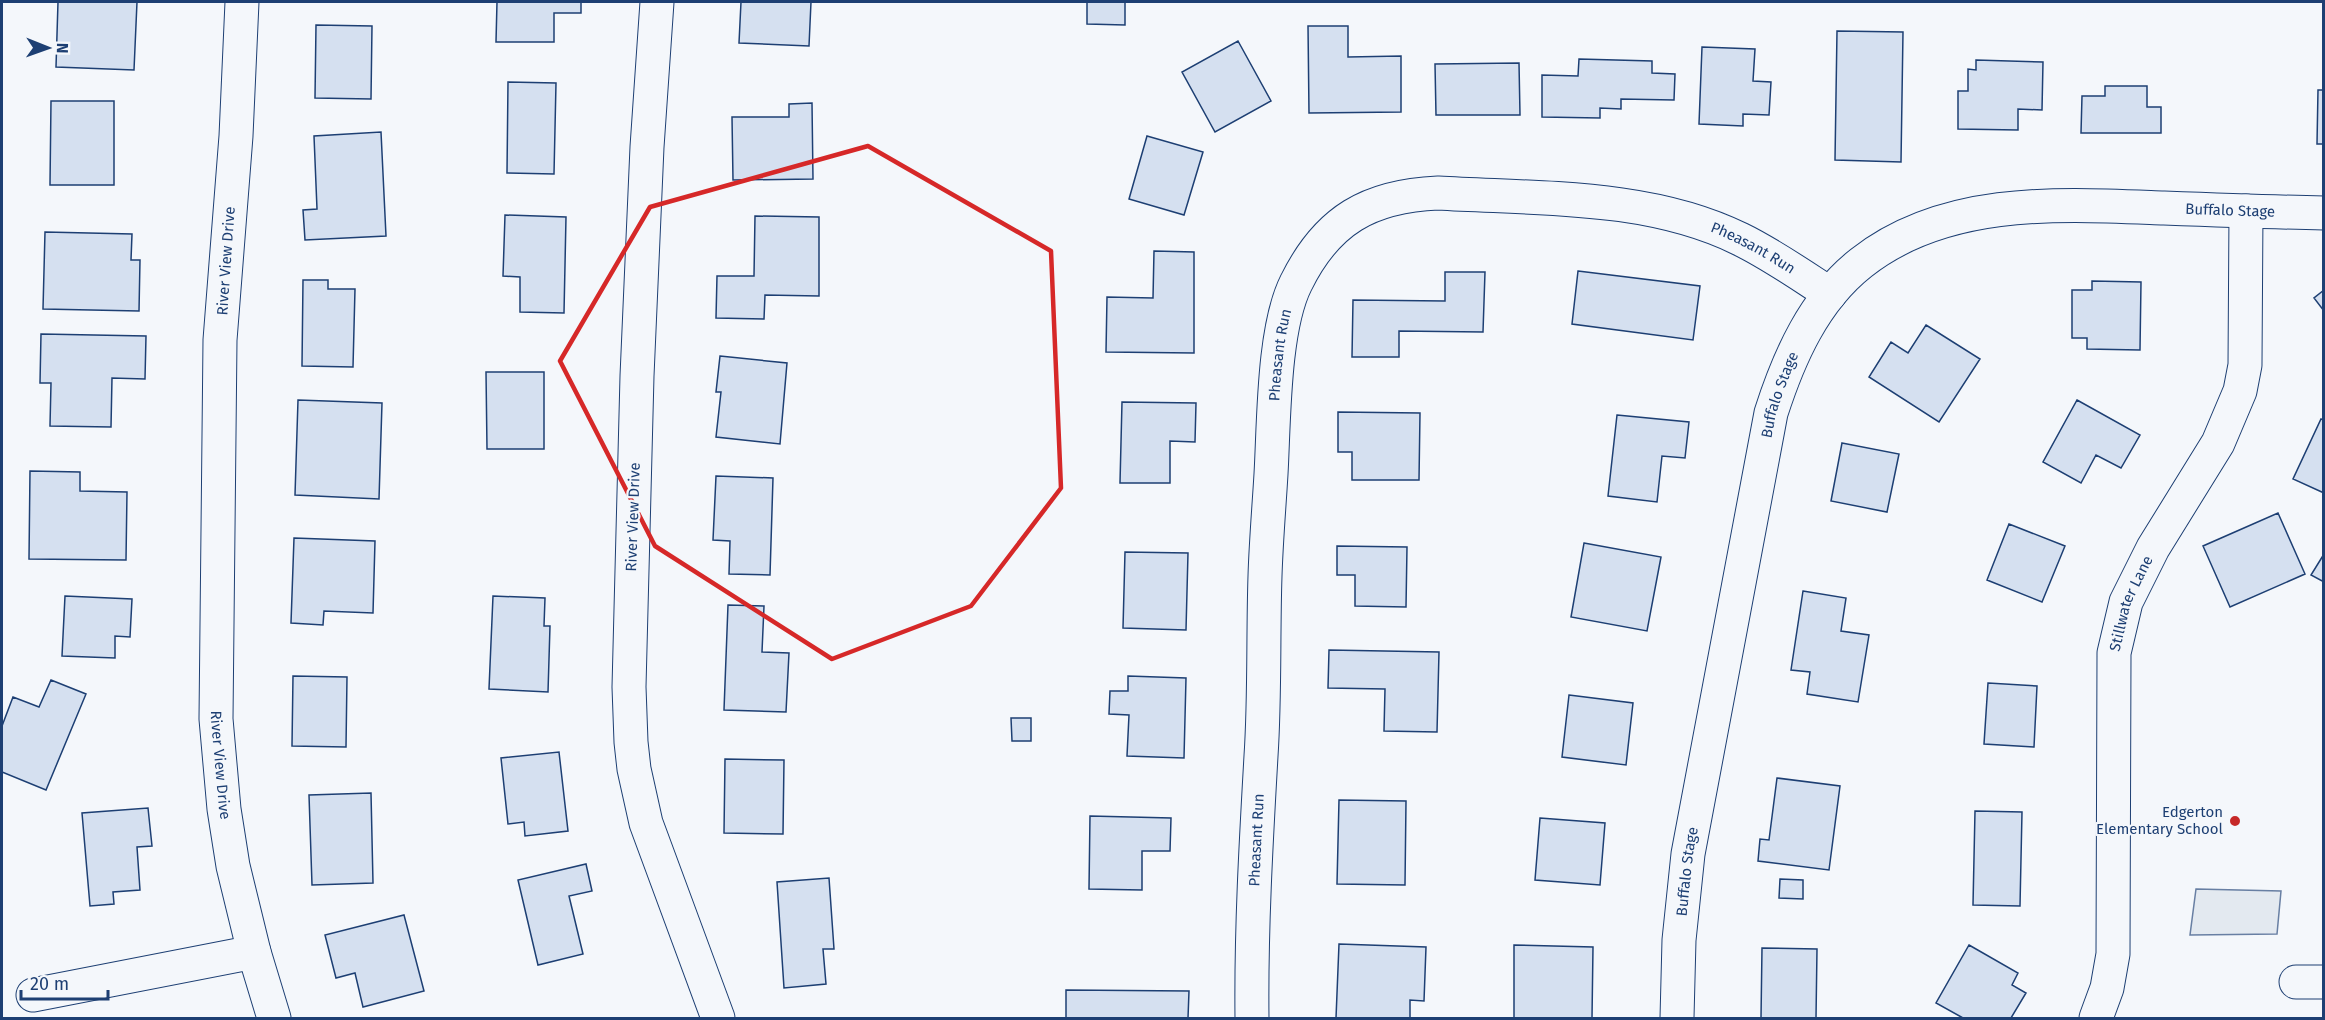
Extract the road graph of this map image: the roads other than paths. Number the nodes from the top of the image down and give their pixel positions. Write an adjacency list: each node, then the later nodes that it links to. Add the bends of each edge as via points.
1 (242, 2): 6 (street, River View Drive, via 220,340 216,719 233,866)
2 (657, 2): 9 (street, River View Drive, via 637,376 631,742 646,823)
3 (2246, 211): 4 (street, Buffalo Stage); 5 (street, Buffalo Stage, via 2060,205 1982,213 1917,231 1887,245 1860,264); 12 (street, Stillwater Lane, via 2246,365 2240,391 2218,443 2153,548 2126,602 2114,653 2113,954)
4 (2324, 213)
5 (1830, 294): 10 (street, Pheasant Run, via 1741,239 1688,219 1630,206 1412,194 1362,208 1323,240 1295,285 1278,365 1265,573); 11 (street, Buffalo Stage, via 1797,344 1771,413 1688,854 1679,940)
6 (254, 952): 7 (street); 8 (street, River View Drive)
7 (33, 995)
8 (274, 1018)
9 (718, 1018)
10 (1252, 1018)
11 (1677, 1018)
12 (2096, 1018)

